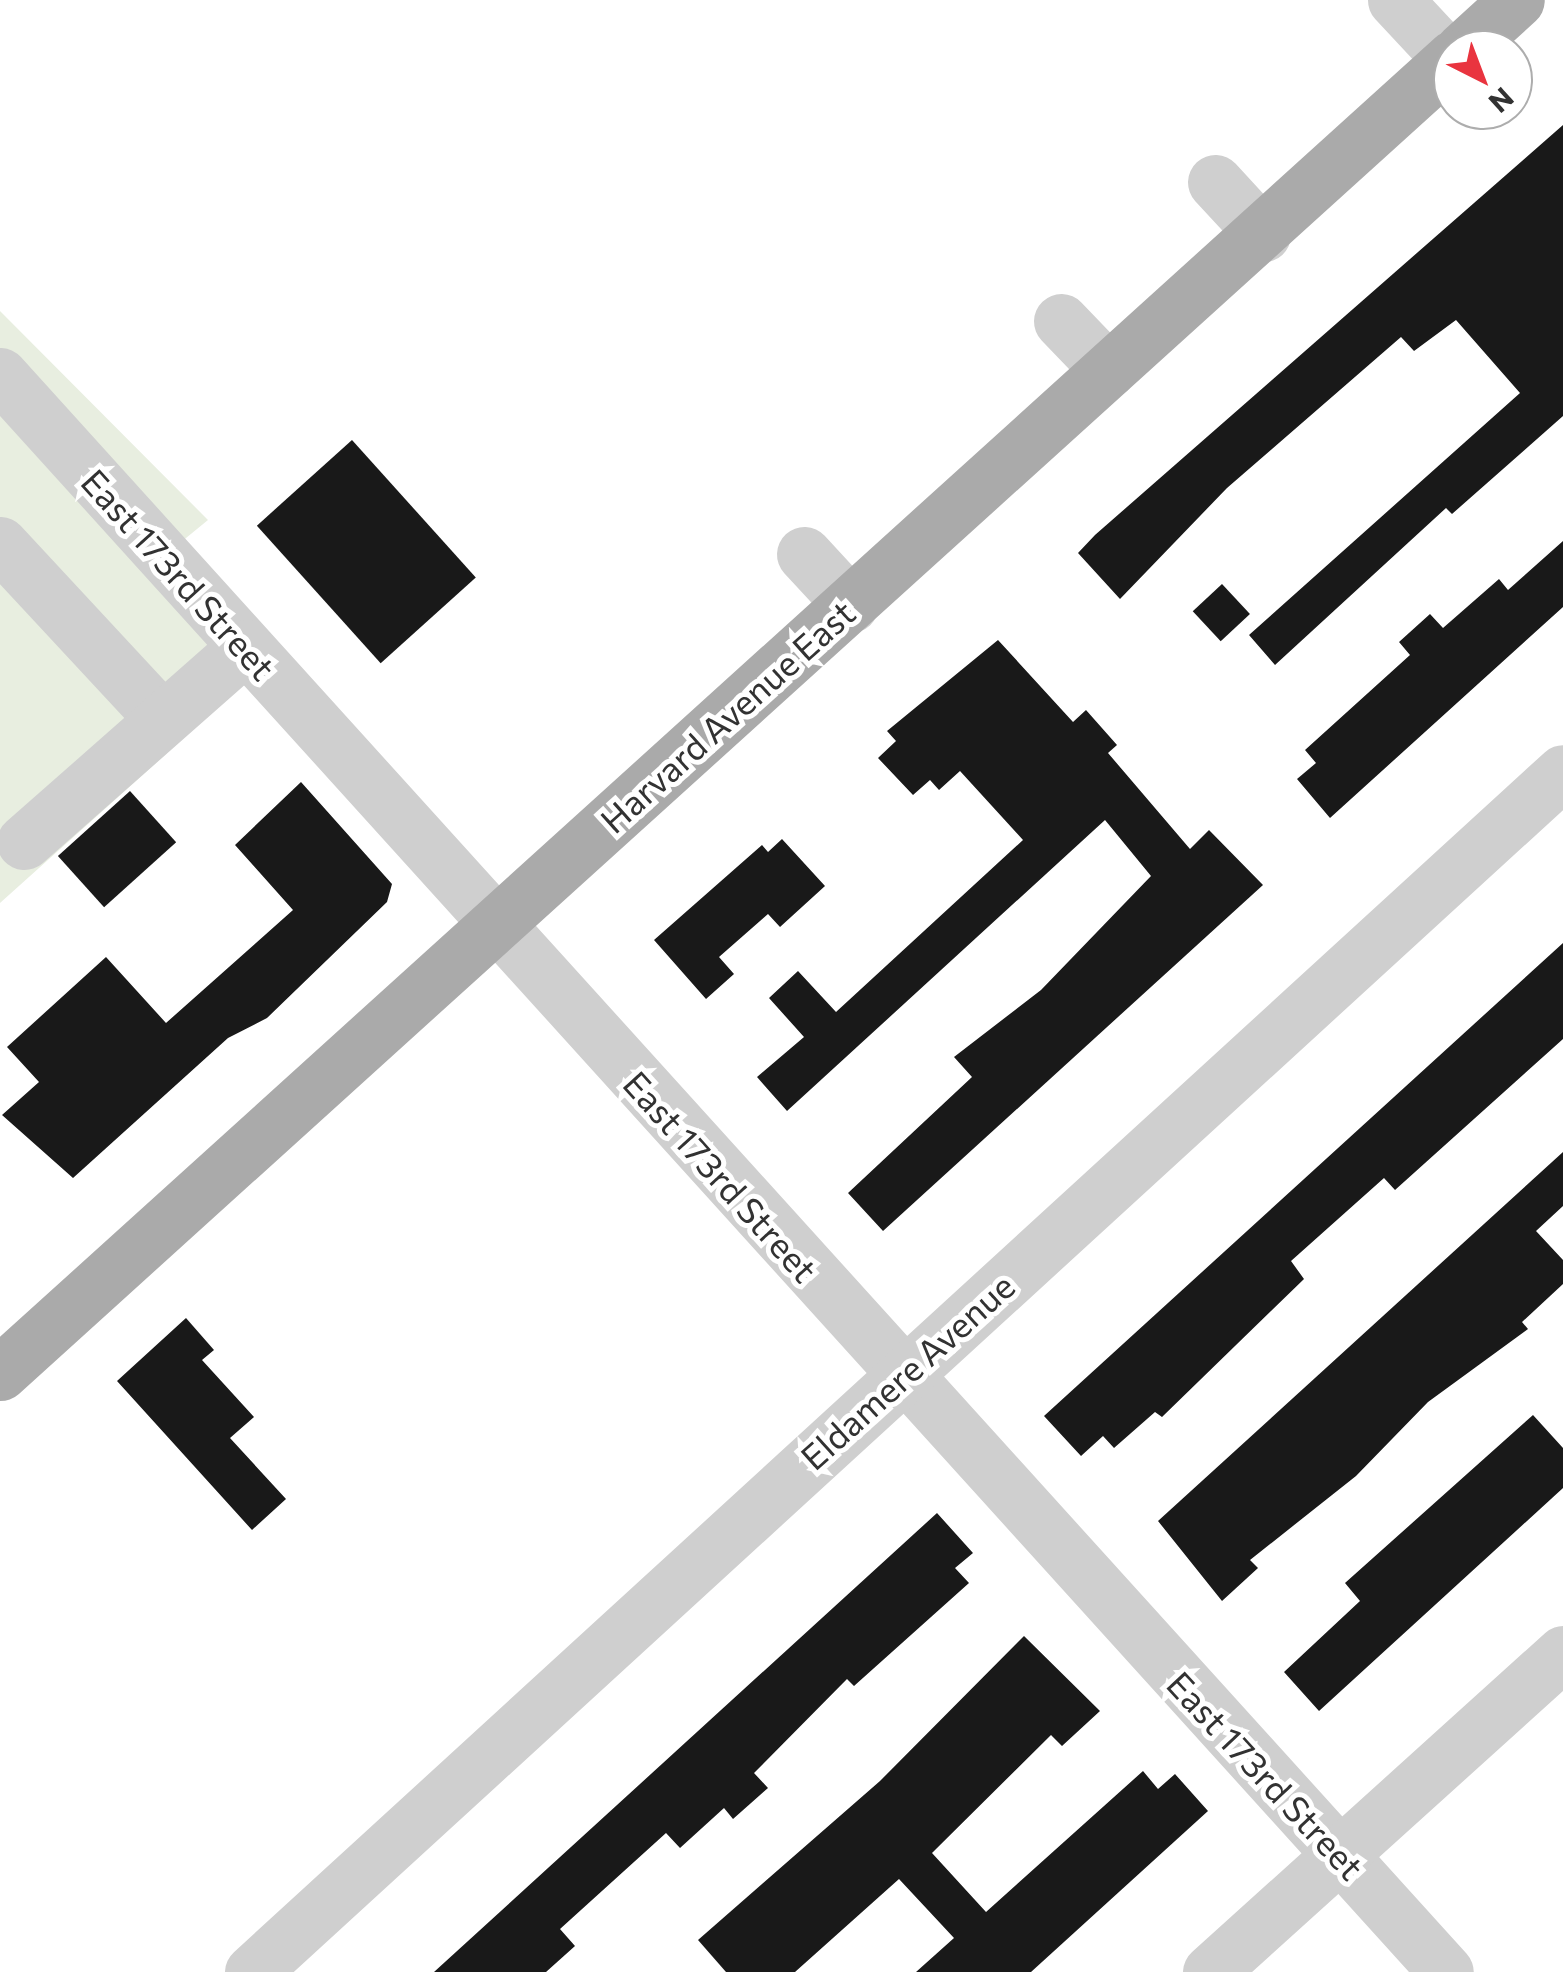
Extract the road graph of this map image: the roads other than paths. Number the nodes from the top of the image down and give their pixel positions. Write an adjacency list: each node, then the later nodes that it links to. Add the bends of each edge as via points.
1 (1395, 0): 4 (street)
2 (1517, 0): 3 (main road, Harvard Avenue East)
3 (1484, 30)
4 (1433, 35)
5 (1433, 76): 7 (main road, Harvard Avenue East)
6 (1215, 182): 7 (street)
7 (1262, 234): 9 (main road, Harvard Avenue East)
8 (1061, 321): 9 (street)
9 (1108, 370): 13 (main road, Harvard Avenue East)
10 (0, 376): 14 (street, East 173rd Street)
11 (0, 544): 15 (street)
12 (804, 554): 13 (street)
13 (850, 605): 18 (main road, Harvard Avenue East)
14 (245, 647): 15 (street); 18 (street, East 173rd Street)
15 (161, 717): 17 (street)
16 (1563, 772): 20 (street, Eldamere Avenue)
17 (24, 842)
18 (496, 924): 19 (main road, Harvard Avenue East); 20 (street, East 173rd Street)
19 (0, 1373)
20 (901, 1376): 22 (street, East 173rd Street); 23 (street, Eldamere Avenue)
21 (1563, 1653): 22 (street)
22 (1340, 1855): 24 (street); 25 (street, East 173rd Street)
23 (252, 1972)
24 (1210, 1972)
25 (1446, 1972)

